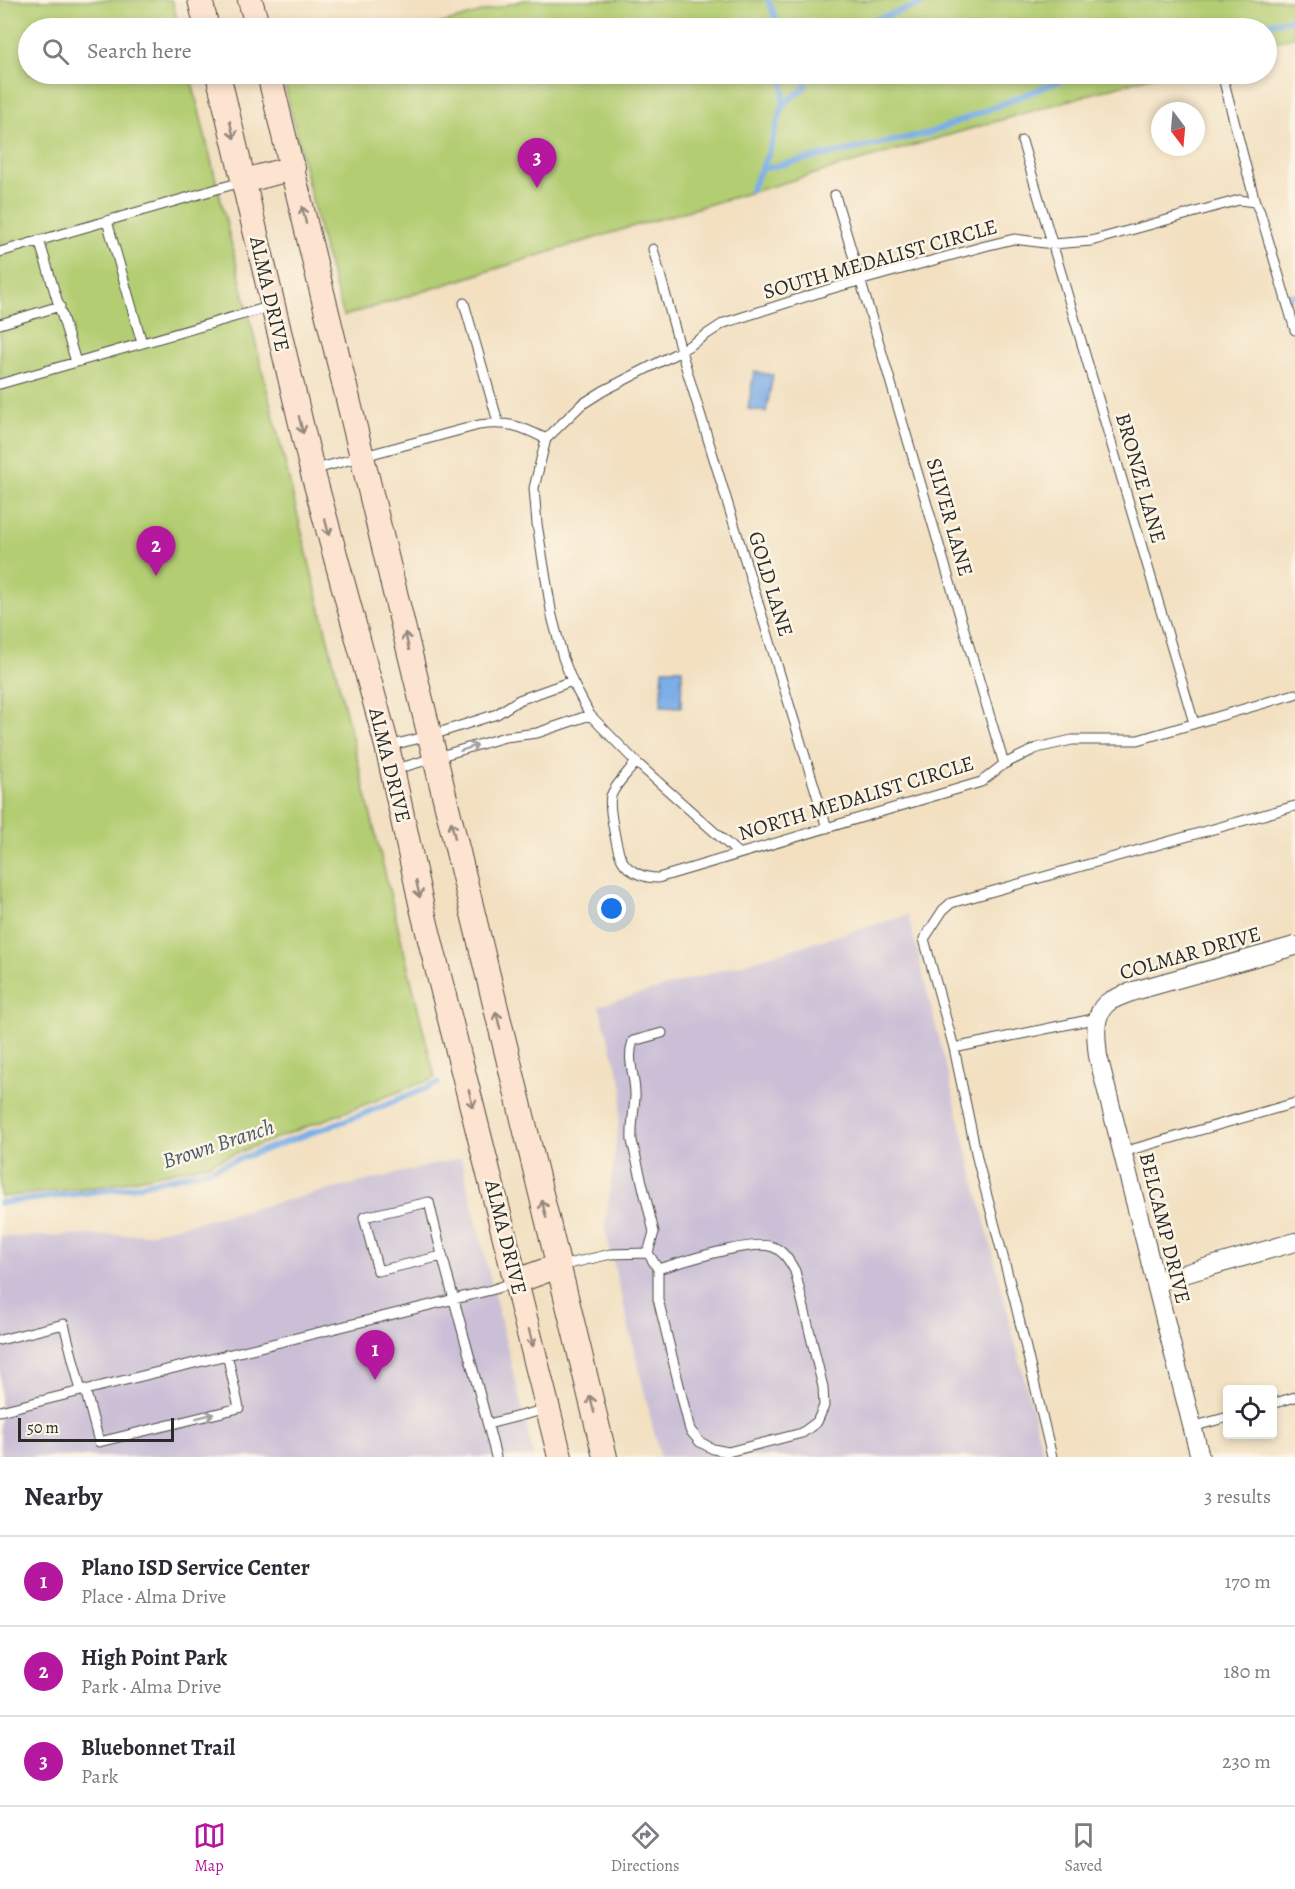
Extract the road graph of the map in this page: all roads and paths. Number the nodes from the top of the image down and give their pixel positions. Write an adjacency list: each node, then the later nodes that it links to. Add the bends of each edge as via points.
1 (200, 0): 3 (main road)
2 (250, 0): 4 (main road)
3 (204, 18)
4 (255, 18)
5 (220, 84): 10 (main road, ALMA DRIVE, one-way to 10)
6 (272, 84): 9 (main road, ALMA DRIVE)
7 (1225, 84): 12 (lane)
8 (1022, 141): 15 (lane, BRONZE LANE)
9 (293, 168): 10 (main road); 30 (main road, ALMA DRIVE, one-way to 9)
10 (244, 181): 13 (lane); 21 (main road, ALMA DRIVE)
11 (836, 195): 18 (lane, SILVER LANE)
12 (1255, 202): 15 (lane, SOUTH MEDALIST CIRCLE, via 1239,200 1091,241); 23 (lane)
13 (107, 221): 14 (lane); 24 (lane)
14 (39, 240): 17 (lane); 20 (lane)
15 (1053, 244): 18 (lane, SOUTH MEDALIST CIRCLE, via 1014,239); 35 (lane, BRONZE LANE)
16 (653, 249): 25 (lane, GOLD LANE)
17 (0, 252)
18 (862, 281): 25 (lane, SOUTH MEDALIST CIRCLE, via 724,323); 40 (lane, SILVER LANE)
19 (464, 303): 28 (lane)
20 (60, 306): 22 (lane); 26 (lane)
21 (272, 306): 24 (lane); 31 (main road, ALMA DRIVE, one-way to 31)
22 (0, 324)
23 (1295, 330)
24 (142, 343): 26 (lane)
25 (681, 351): 29 (lane, SOUTH MEDALIST CIRCLE, via 581,405); 43 (lane, GOLD LANE)
26 (76, 362): 27 (lane)
27 (0, 384)
28 (498, 422): 29 (lane, via 520,426); 30 (lane)
29 (546, 439): 32 (lane, via 534,488 537,524 552,616)
30 (363, 457): 31 (lane); 36 (main road, ALMA DRIVE, one-way to 30)
31 (312, 470): 37 (main road, ALMA DRIVE, one-way to 37)
32 (572, 681): 34 (lane); 36 (lane, via 519,700 497,714)
33 (1295, 694): 35 (lane, NORTH MEDALIST CIRCLE)
34 (590, 716): 38 (lane, one-way to 34); 39 (lane)
35 (1194, 723): 40 (lane, NORTH MEDALIST CIRCLE, via 1138,740 1072,740 1037,748)
36 (429, 736): 37 (lane); 38 (main road, ALMA DRIVE)
37 (387, 746): 41 (main road, ALMA DRIVE)
38 (435, 759): 41 (lane); 54 (main road, ALMA DRIVE, one-way to 38)
39 (636, 762): 44 (lane); 44 (lane, NORTH MEDALIST CIRCLE, via 611,797 610,812 622,860 634,872 658,878)
40 (1004, 764): 43 (lane, NORTH MEDALIST CIRCLE, via 981,782)
41 (393, 770): 56 (main road, ALMA DRIVE, one-way to 56, via 422,908)
42 (1295, 806): 48 (lane, via 951,903 924,939)
43 (827, 828): 44 (lane, NORTH MEDALIST CIRCLE)
44 (738, 853)
45 (1295, 946): 46 (street, COLMAR DRIVE, via 1134,991 1109,1001)
46 (1100, 1014): 48 (lane); 50 (street, BELCAMP DRIVE, via 1095,1030 1098,1056)
47 (662, 1033): 52 (lane, via 633,1041 629,1053 635,1095 632,1141 654,1232)
48 (954, 1048): 72 (lane, via 978,1162)
49 (1295, 1103): 50 (lane)
50 (1123, 1152): 57 (street, BELCAMP DRIVE)
51 (1295, 1242): 57 (street)
52 (648, 1253): 54 (lane, via 611,1254); 55 (lane)
53 (442, 1256): 53 (lane, via 429,1202 364,1217 378,1271); 58 (lane)
54 (558, 1266): 56 (main road); 71 (main road, ALMA DRIVE, one-way to 54)
55 (658, 1269): 55 (lane, via 752,1245 773,1247 788,1257 795,1271 823,1387 824,1406 817,1422 802,1433 728,1452 700,1442 690,1430 658,1299)
56 (517, 1281): 58 (lane); 64 (main road, ALMA DRIVE, one-way to 64)
57 (1156, 1282): 68 (street, BELCAMP DRIVE)
58 (454, 1299): 60 (lane); 67 (lane)
59 (0, 1340): 61 (lane, via 64,1324)
60 (227, 1354): 61 (lane); 61 (lane, one-way to 60, via 99,1442 239,1408)
61 (83, 1390): 65 (lane)
62 (1295, 1397): 63 (lane)
63 (1277, 1402)
64 (548, 1409): 67 (lane); 70 (main road, ALMA DRIVE)
65 (0, 1411)
66 (1223, 1418): 68 (lane)
67 (488, 1424): 69 (lane)
68 (1192, 1427): 73 (street, BELCAMP DRIVE)
69 (496, 1457)
70 (560, 1457)
71 (605, 1457)
72 (1052, 1457)
73 (1200, 1457)

